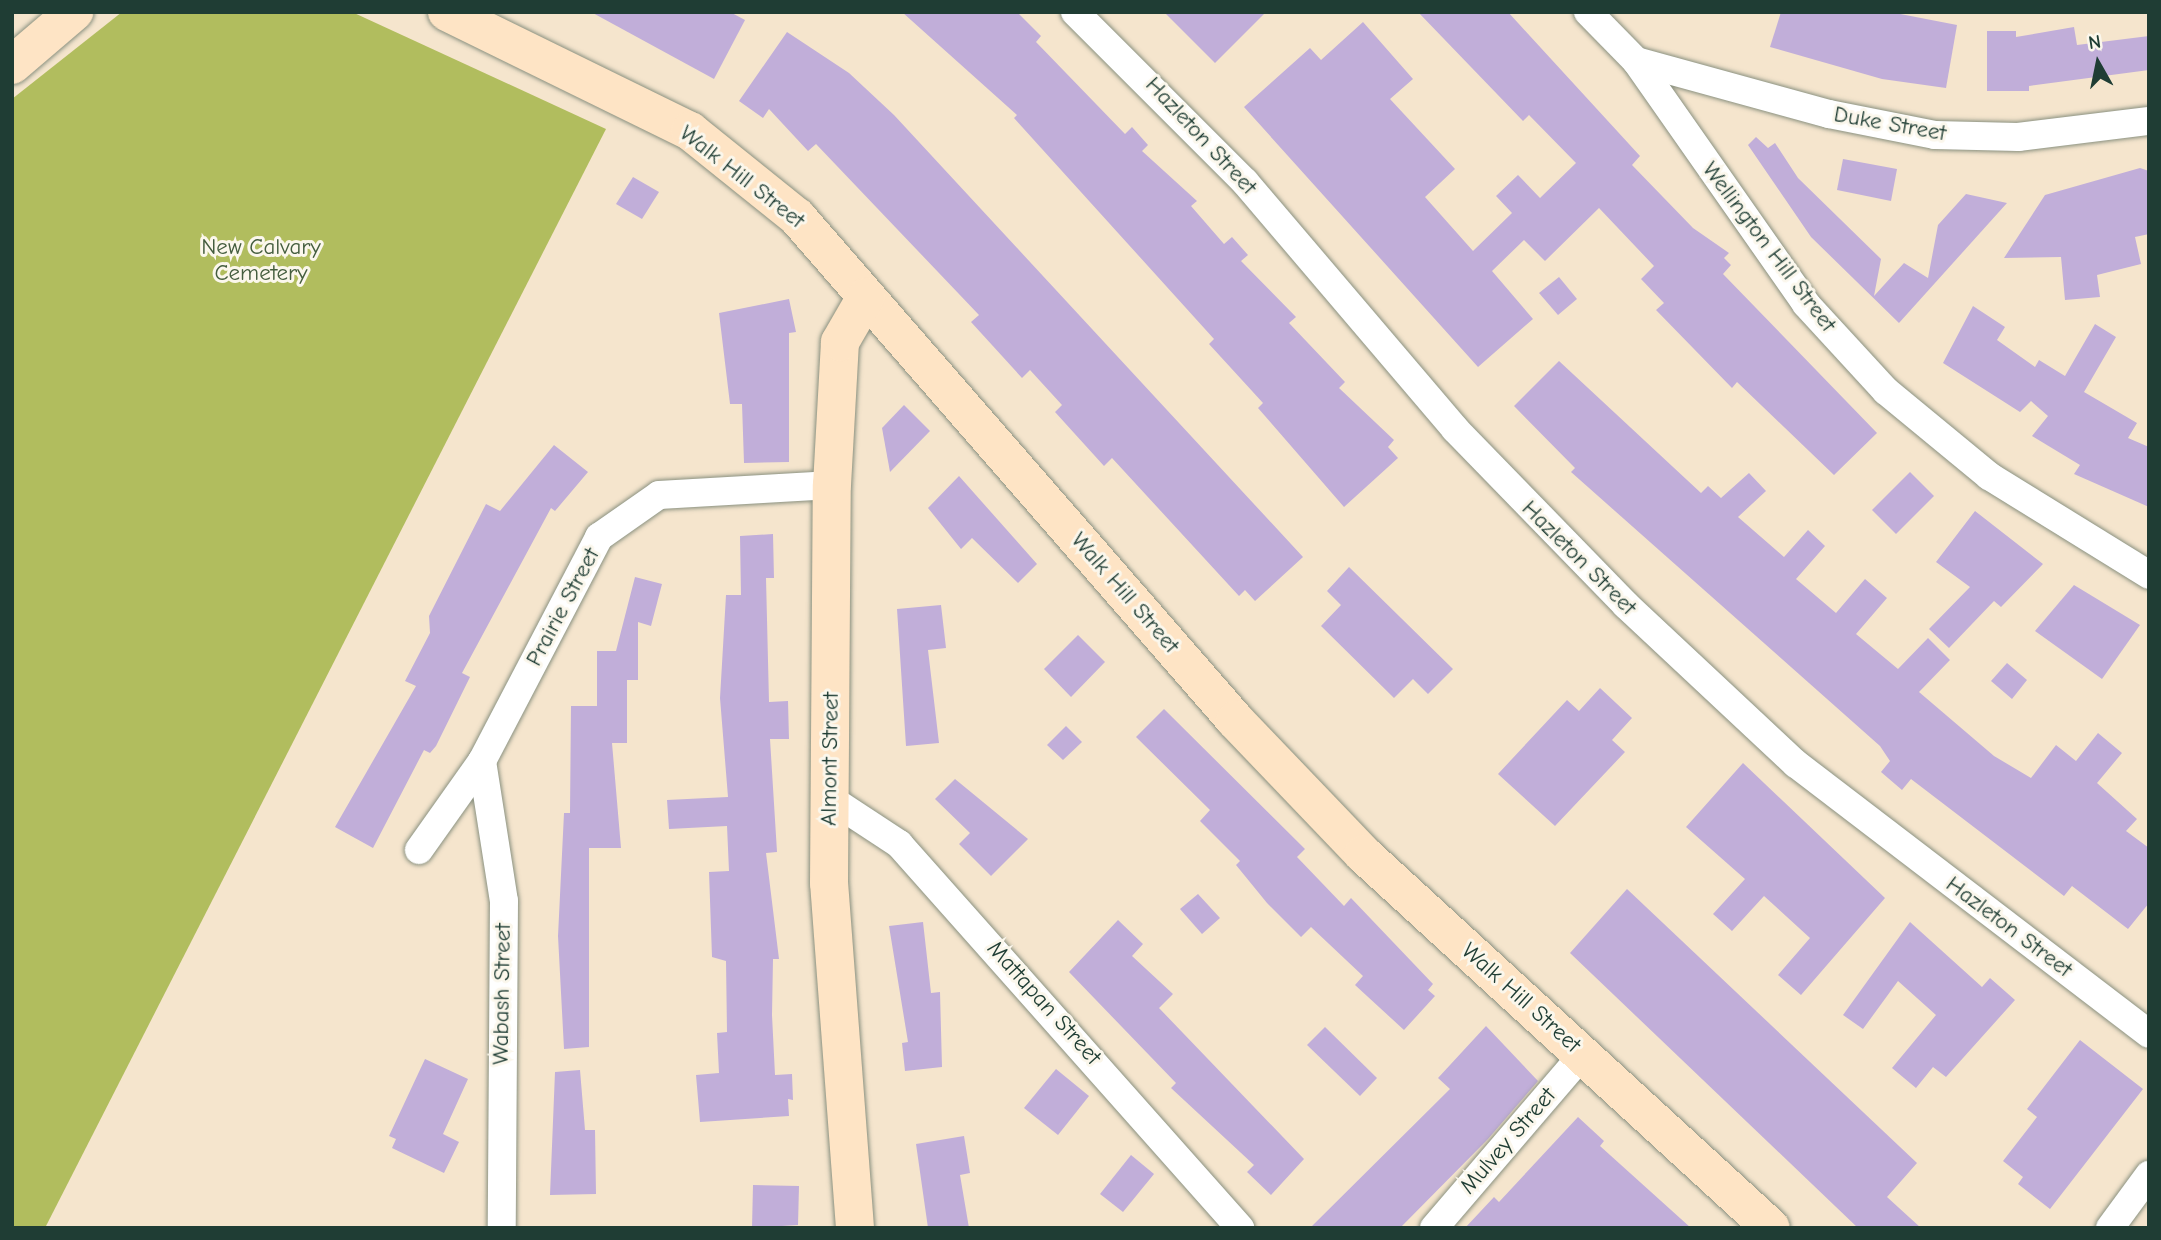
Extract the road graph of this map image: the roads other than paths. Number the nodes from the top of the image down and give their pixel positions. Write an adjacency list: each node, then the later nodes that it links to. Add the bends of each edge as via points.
1 (74, 12): 6 (main road)
2 (447, 12): 8 (main road, Walk Hill Street, via 690,131 797,217)
3 (1075, 12): 14 (street, Hazleton Street, via 1245,182 1455,429 1626,605 1796,764)
4 (1588, 12): 5 (street, Wellington Hill Street)
5 (1636, 61): 7 (street, Duke Street, via 1829,114 1935,135 2018,137); 10 (street, Wellington Hill Street, via 1806,304 1886,391 1989,475)
6 (12, 65)
7 (2149, 121)
8 (866, 297): 9 (main road, Almont Street, via 840,342); 15 (main road, Walk Hill Street, via 1235,720 1363,854)
9 (832, 485): 11 (street, Prairie Street, via 659,495 599,537); 12 (main road, Almont Street)
10 (2149, 575)
11 (482, 761): 13 (street, Prairie Street); 17 (street, Wabash Street, via 503,901)
12 (829, 797): 18 (main road, Almont Street, via 843,1128); 19 (street, Mattapan Street, via 899,844)
13 (419, 850)
14 (2149, 1034)
15 (1583, 1054): 20 (street, Mulvey Street); 21 (main road, Walk Hill Street)
16 (2149, 1175): 22 (street)
17 (502, 1228)
18 (855, 1228)
19 (1240, 1228)
20 (1434, 1228)
21 (1771, 1228)
22 (2110, 1228)

